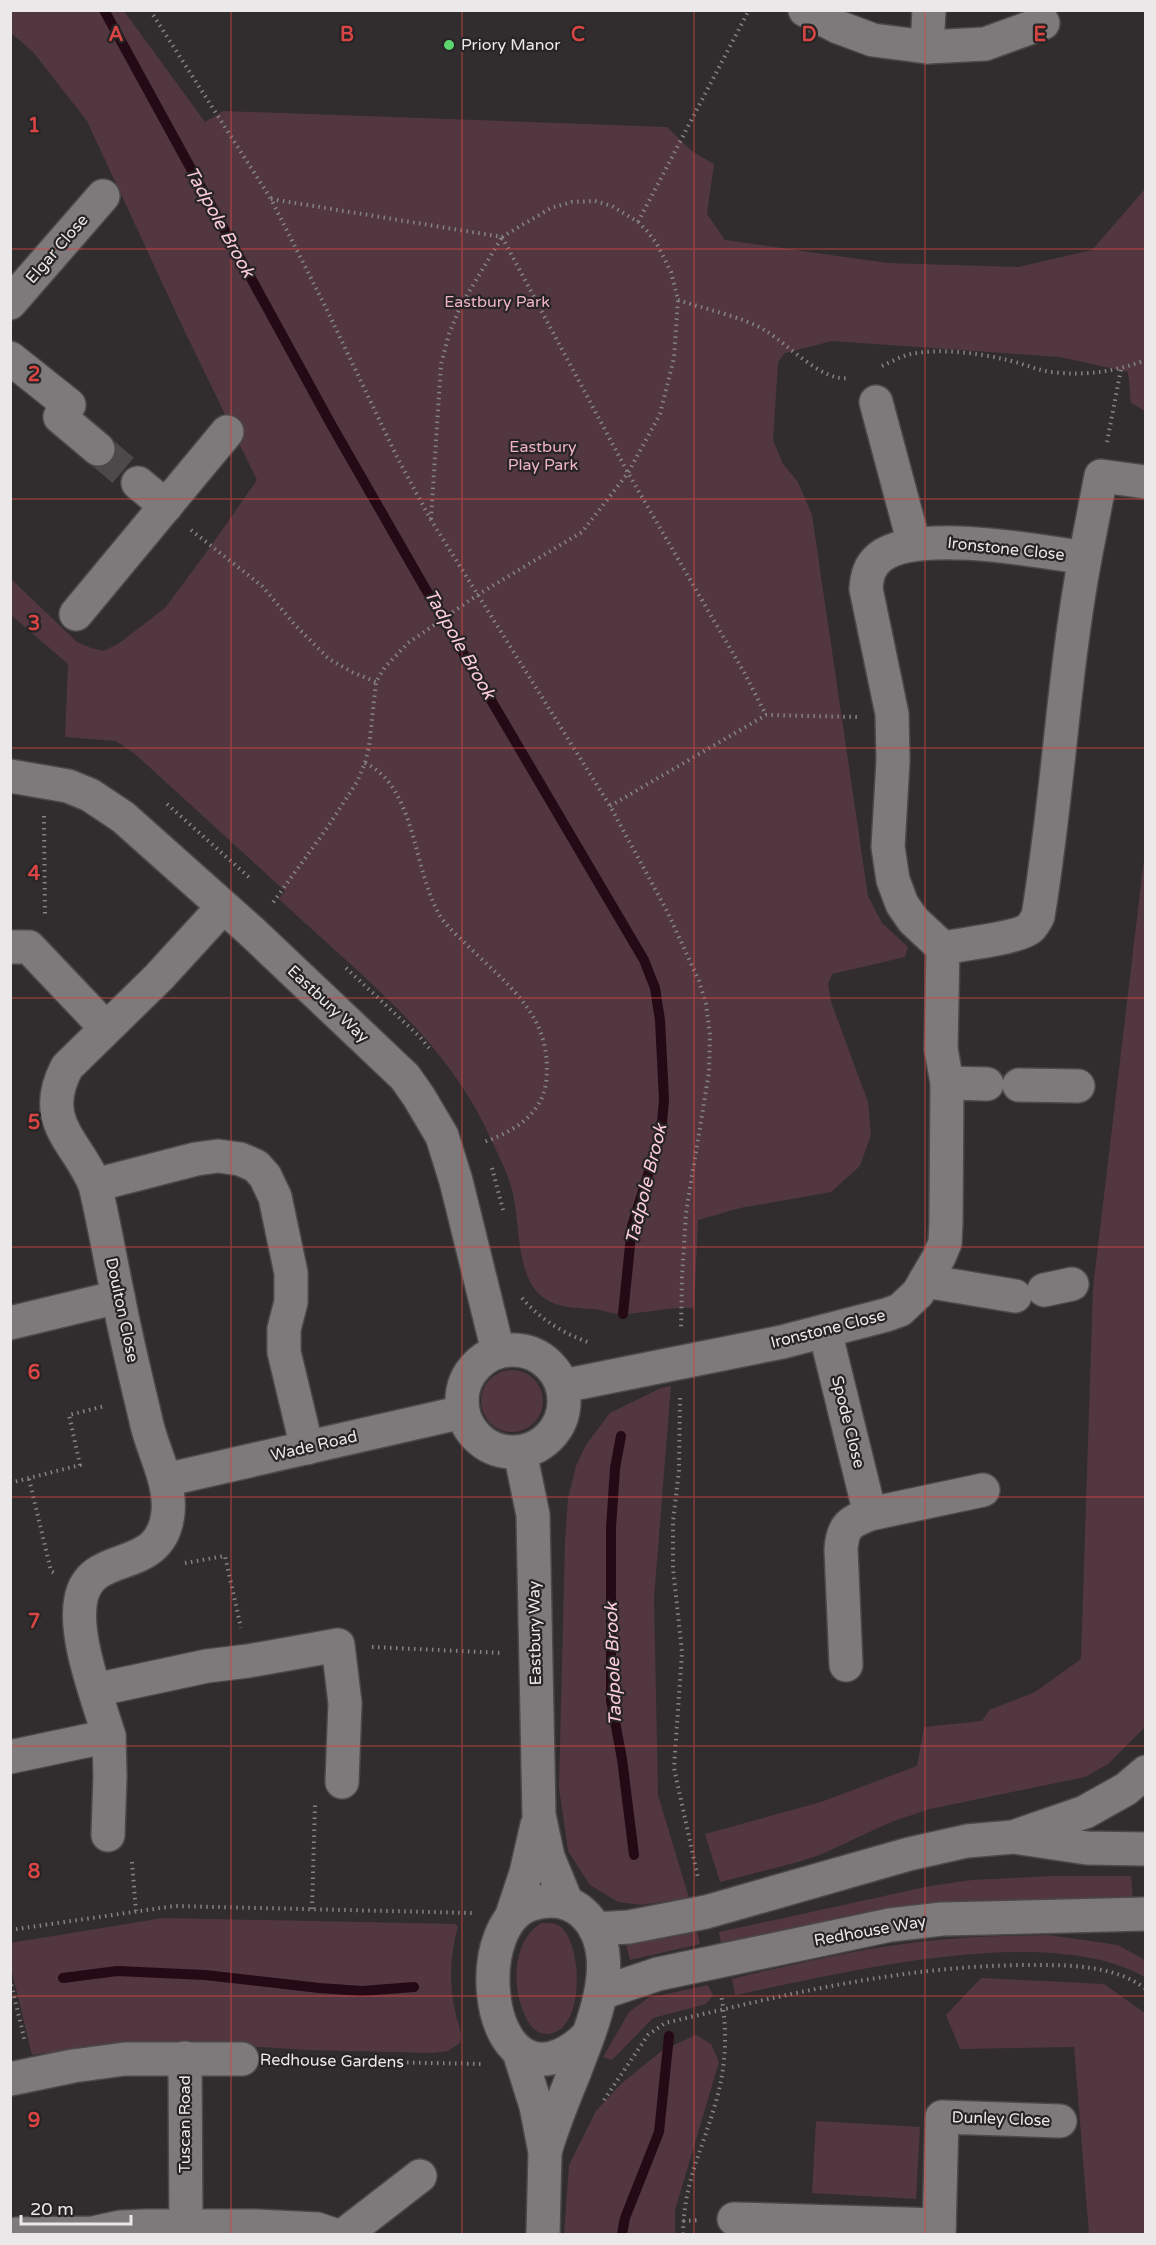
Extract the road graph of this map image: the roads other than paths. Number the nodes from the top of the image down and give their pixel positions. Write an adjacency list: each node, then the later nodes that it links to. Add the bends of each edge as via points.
1 (805, 10): 4 (street, via 873,40)
2 (929, 10): 4 (street)
3 (1042, 23): 4 (street, via 985,44)
4 (927, 48)
5 (104, 196): 6 (street, Elgar Close)
6 (10, 303)
7 (20, 366): 10 (street, via 69,405 60,417)
8 (876, 402): 14 (street)
9 (227, 432): 13 (street)
10 (98, 449)
11 (1146, 482): 15 (street, via 1101,476)
12 (138, 483): 13 (street)
13 (166, 506): 16 (street)
14 (914, 544): 15 (street, Ironstone Close, via 988,545); 20 (street, Ironstone Close, via 882,555 867,573 866,589 892,714 888,847 892,880 913,920)
15 (1085, 558): 20 (street, Ironstone Close, via 1038,916 1031,927 1011,937)
16 (76, 614)
17 (10, 776): 18 (street, Eastbury Way, via 68,786 90,795 123,817)
18 (223, 907): 21 (street, Doulton Close, via 152,984); 30 (street, Eastbury Way, via 393,1065 420,1097 442,1136 456,1181)
19 (10, 947): 21 (street, via 29,947)
20 (943, 948): 22 (street, Ironstone Close, via 941,1049)
21 (105, 1027): 24 (street, Doulton Close, via 68,1067 61,1079 58,1106 62,1131 89,1169)
22 (947, 1083): 23 (street); 25 (street, Ironstone Close, via 945,1243)
23 (1078, 1086)
24 (95, 1185): 27 (street, Doulton Close); 33 (street, via 218,1156 240,1159 256,1166 265,1176 275,1197 291,1273 284,1352)
25 (925, 1281): 26 (street); 29 (street, Ironstone Close, via 900,1310)
26 (1044, 1290)
27 (118, 1297): 28 (street); 35 (street, Doulton Close, via 148,1428)
28 (10, 1323)
29 (825, 1331): 31 (street, Ironstone Close); 37 (street, Spode Close)
30 (498, 1351): 31 (street, via 514,1349 544,1359); 32 (street, via 486,1356 468,1375 461,1399)
31 (563, 1386): 34 (street, via 562,1416 557,1429 547,1440)
32 (463, 1412): 33 (street, Wade Road); 34 (street, via 468,1426 490,1447)
33 (307, 1448): 35 (street, Wade Road)
34 (520, 1452): 44 (street, Eastbury Way, via 532,1515)
35 (165, 1480): 39 (street, Doulton Close, via 168,1513 158,1543 140,1556 102,1570 85,1586 79,1611 80,1629)
36 (983, 1490): 37 (street)
37 (870, 1514): 38 (street, via 854,1520 842,1534)
38 (846, 1665)
39 (95, 1690): 40 (street); 43 (street, via 207,1666 338,1645 345,1703)
40 (109, 1736): 41 (street); 45 (street)
41 (10, 1757)
42 (1146, 1772): 46 (street, via 1126,1790 1090,1809)
43 (342, 1782)
44 (539, 1815): 48 (street, Eastbury Way, via 548,1857); 50 (street, Eastbury Way, via 526,1873)
45 (108, 1835)
46 (1013, 1837): 47 (street, via 1087,1848); 51 (street, via 909,1854 706,1912)
47 (1146, 1849)
48 (567, 1903): 50 (street, via 534,1903); 51 (street, via 583,1913)
49 (1146, 1914): 52 (street, Redhouse Way, via 916,1922 715,1961)
50 (497, 1915): 55 (street, via 500,1938 493,1978)
51 (595, 1929): 52 (street, via 603,1963)
52 (601, 1993): 53 (street)
53 (589, 2034): 55 (street, via 573,2048 548,2059); 59 (street)
54 (185, 2058): 56 (street, Redhouse Gardens); 57 (street, Redhouse Gardens, via 125,2058); 63 (street, Tuscan Road)
55 (505, 2058): 59 (street, via 536,2106)
56 (242, 2059)
57 (22, 2077)
58 (1060, 2121): 62 (street, Dunley Close, via 942,2117)
59 (545, 2152): 67 (street)
60 (420, 2176): 66 (street)
61 (734, 2219): 62 (street, Dunley Close)
62 (939, 2230)
63 (185, 2231): 64 (street, via 129,2227 93,2233); 65 (street, via 256,2226 317,2229)
64 (17, 2235)
65 (333, 2235)
66 (345, 2235)
67 (543, 2235)

